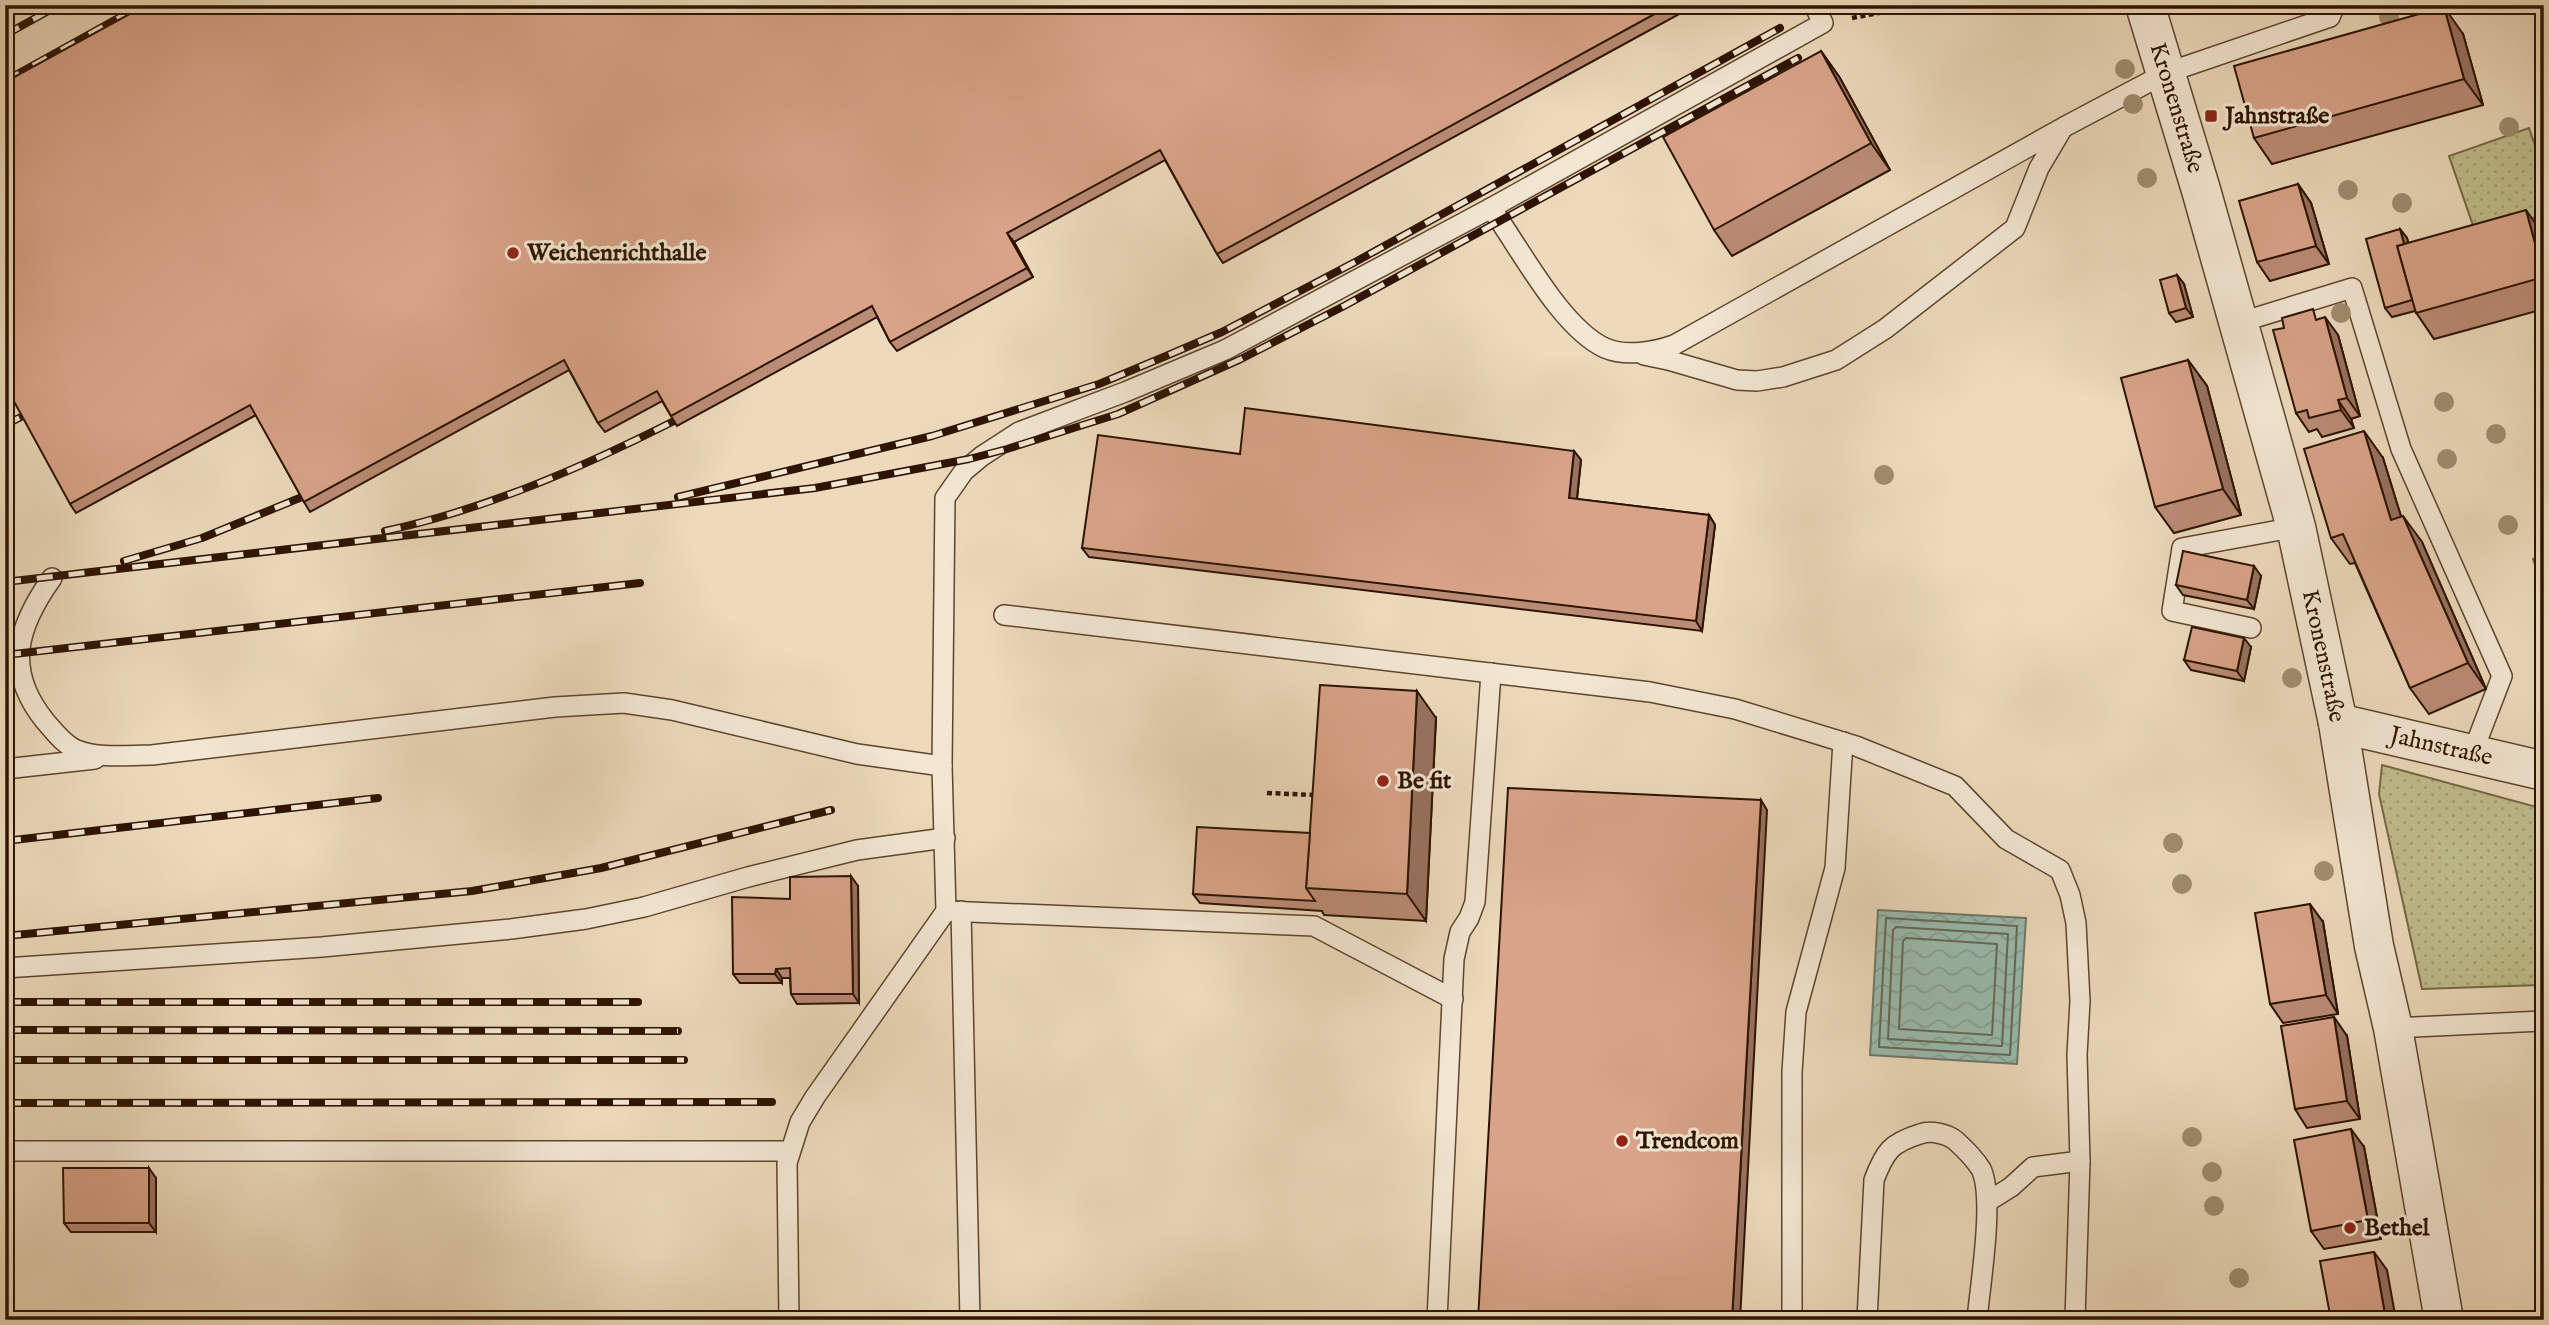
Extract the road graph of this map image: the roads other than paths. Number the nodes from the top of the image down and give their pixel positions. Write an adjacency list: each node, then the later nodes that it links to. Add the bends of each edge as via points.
1 (2145, 5): 4 (street, Kronenstraße)
2 (2335, 5): 4 (lane, via 2330,17)
3 (1819, 14): 6 (lane)
4 (2166, 73): 5 (lane); 7 (street, Kronenstraße)
5 (2064, 127): 8 (lane, via 1674,345); 8 (lane, via 2039,168 2015,228 1885,329 1836,360 1757,381)
6 (1491, 208): 8 (lane, via 1560,308 1586,337 1607,349); 18 (lane, via 1225,350 1019,432 964,471 944,498)
7 (2238, 323): 9 (street, Kronenstraße); 16 (lane, via 2352,288 2401,449 2502,676)
8 (1625, 352)
9 (2296, 527): 12 (lane, via 2182,548 2172,611); 14 (street, Kronenstraße)
10 (52, 578): 17 (lane, via 34,603 24,629 19,654 24,685 41,716 74,749)
11 (1004, 615): 13 (lane)
12 (2251, 628)
13 (1491, 673): 15 (lane, via 1650,692 1735,709); 24 (lane, via 1475,902 1460,932)
14 (2338, 723): 16 (street, Jahnstraße); 26 (street, Kronenstraße)
15 (1843, 742): 29 (lane, via 1955,786 2006,839 2060,870 2076,923); 34 (lane, via 1835,868 1796,1012)
16 (2472, 754): 20 (street, Jahnstraße)
17 (127, 755): 18 (lane, via 624,703 858,754); 19 (lane)
18 (942, 766): 21 (lane)
19 (5, 769)
20 (2544, 771)
21 (945, 838): 22 (lane); 23 (lane, via 858,850 644,907 573,921 322,947)
22 (954, 911): 24 (lane, via 1314,926); 28 (lane, via 814,1097); 32 (lane)
23 (5, 968)
24 (1453, 999): 33 (lane)
25 (2544, 1021): 26 (lane)
26 (2393, 1028): 38 (street, Kronenstraße)
27 (5, 1151): 28 (lane)
28 (790, 1151): 31 (lane)
29 (2080, 1161): 30 (lane, via 2033,1167); 37 (lane)
30 (1987, 1202): 35 (lane, via 1982,1172 1951,1137 1927,1131 1897,1141 1882,1159 1874,1180); 36 (lane)
31 (789, 1320)
32 (970, 1320)
33 (1437, 1320)
34 (1792, 1320)
35 (1867, 1320)
36 (1977, 1320)
37 (2075, 1320)
38 (2444, 1320)

